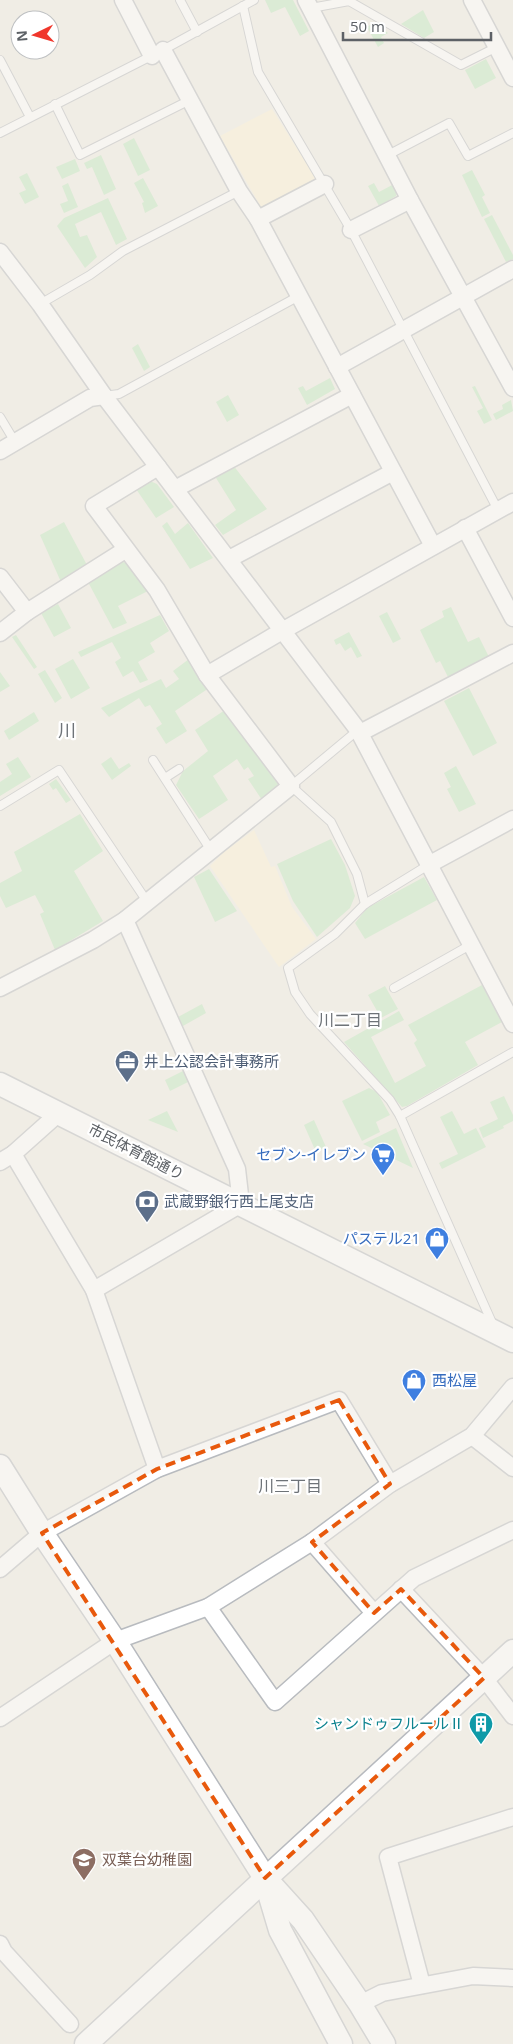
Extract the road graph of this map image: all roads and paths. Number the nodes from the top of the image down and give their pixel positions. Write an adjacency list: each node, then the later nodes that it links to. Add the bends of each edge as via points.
1 (123, 0): 9 (street)
2 (180, 0): 7 (lane)
3 (254, 0): 6 (lane)
4 (472, 0): 8 (street)
5 (309, 4): 8 (lane, via 349,1 461,65); 17 (street)
6 (243, 6): 7 (lane); 18 (lane, via 258,72)
7 (197, 32): 9 (lane)
8 (496, 47): 11 (street)
9 (158, 53): 12 (street); 13 (lane)
10 (0, 60): 14 (lane)
11 (513, 78)
12 (190, 100): 13 (lane, via 80,155); 19 (street)
13 (54, 104): 14 (lane)
14 (30, 117): 15 (lane)
15 (0, 132)
16 (513, 133): 17 (lane, via 468,156 449,123)
17 (386, 156): 20 (street)
18 (325, 184): 21 (street); 22 (lane)
19 (239, 191): 21 (street); 27 (lane, via 123,251)
20 (410, 200): 22 (street); 26 (street)
21 (258, 219): 25 (street)
22 (351, 230): 28 (lane)
23 (0, 252): 27 (street)
24 (513, 269): 26 (street)
25 (299, 296): 29 (street); 32 (lane, via 119,394)
26 (463, 296): 28 (street); 30 (street)
27 (40, 304): 32 (street)
28 (404, 330): 29 (street); 40 (lane)
29 (337, 367): 31 (street)
30 (513, 388)
31 (352, 395): 37 (street); 38 (street)
32 (104, 396): 34 (street, via 90,398); 36 (street)
33 (0, 417): 34 (lane)
34 (15, 442): 35 (street)
35 (0, 451)
36 (158, 468): 38 (street); 43 (street, via 94,506)
37 (393, 472): 42 (street); 44 (street)
38 (175, 489): 44 (street)
39 (513, 502): 40 (street)
40 (498, 510): 41 (street)
41 (465, 528): 42 (street); 47 (street)
42 (432, 546): 48 (street)
43 (125, 550): 46 (street); 51 (street, via 157,590)
44 (229, 559): 48 (street)
45 (0, 577): 46 (street)
46 (27, 612): 49 (street)
47 (513, 618)
48 (282, 631): 51 (street); 52 (street)
49 (0, 633)
50 (513, 653): 52 (street)
51 (207, 675): 56 (street)
52 (359, 731): 56 (lane); 60 (street)
53 (153, 760): 55 (lane)
54 (179, 769): 55 (lane)
55 (165, 778): 59 (lane)
56 (291, 786): 59 (street); 62 (lane, via 331,822 357,874)
57 (0, 806): 61 (lane, via 59,770)
58 (513, 819): 60 (street)
59 (212, 852): 61 (street)
60 (430, 864): 62 (lane); 64 (street)
61 (148, 903): 63 (street)
62 (365, 904): 71 (lane, via 335,934 288,968 295,992 310,1014 390,1100)
63 (125, 920): 65 (street); 73 (street, via 237,1169)
64 (472, 944): 66 (lane); 67 (street)
65 (0, 988)
66 (394, 988)
67 (513, 1024)
68 (513, 1052): 71 (lane)
69 (0, 1084): 70 (street, 市民体育館通り)
70 (59, 1113): 72 (street); 73 (street, 市民体育館通り)
71 (400, 1116): 75 (lane)
72 (6, 1158): 74 (street)
73 (241, 1204): 74 (street); 75 (street, 市民体育館通り)
74 (94, 1290): 80 (street)
75 (504, 1336)
76 (513, 1387): 77 (street)
77 (472, 1436): 79 (street); 81 (street)
78 (0, 1466): 83 (street)
79 (513, 1468)
80 (158, 1469): 81 (street, via 339,1400); 83 (street)
81 (390, 1484): 84 (street)
82 (513, 1530): 86 (street, via 414,1578)
83 (42, 1533): 85 (street); 89 (street)
84 (312, 1542): 87 (street); 88 (street)
85 (0, 1569)
86 (401, 1589): 88 (street); 91 (street)
87 (208, 1607): 88 (street, via 275,1702); 89 (street)
88 (374, 1613)
89 (115, 1640): 93 (street); 95 (street)
90 (513, 1651): 91 (street)
91 (484, 1678): 92 (street); 95 (street)
92 (513, 1716)
93 (0, 1718)
94 (513, 1817): 98 (street, via 388,1856)
95 (265, 1878): 99 (street, via 303,1920); 101 (street); 102 (street, via 280,1930)
96 (1, 1950): 100 (street)
97 (513, 1978): 98 (street, via 473,1976)
98 (422, 1985): 99 (street, via 382,1993)
99 (360, 2004): 103 (street)
100 (70, 2024)
101 (86, 2044)
102 (341, 2044)
103 (384, 2044)

